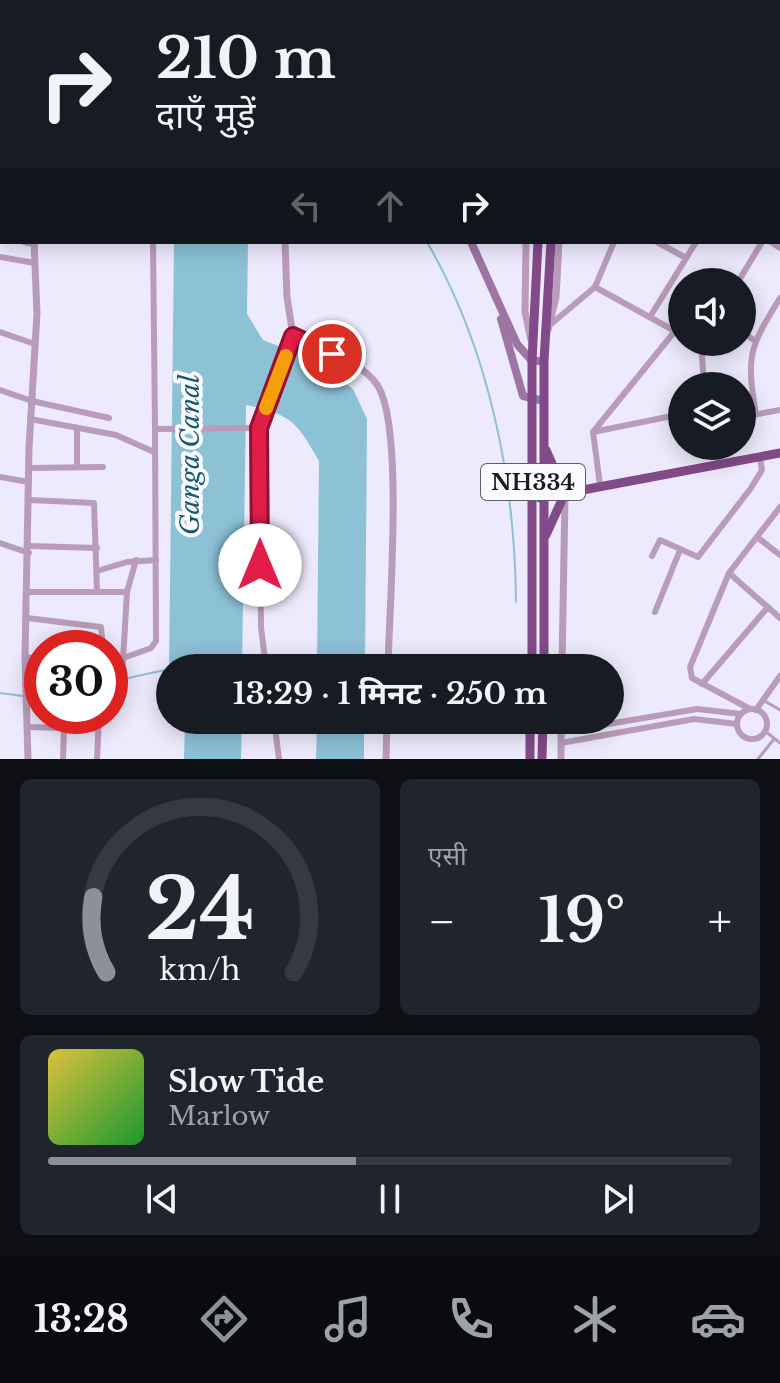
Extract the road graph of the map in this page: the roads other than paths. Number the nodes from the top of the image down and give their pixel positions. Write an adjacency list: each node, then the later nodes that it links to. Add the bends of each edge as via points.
1 (34, 244): 15 (street)
2 (153, 244): 43 (street)
3 (285, 244): 26 (street)
4 (472, 244): 19 (main road)
5 (526, 244): 29 (street, via 525,312)
6 (538, 244): 29 (highway, NH334)
7 (551, 244): 24 (highway, NH334)
8 (559, 244): 21 (street)
9 (613, 244): 17 (street)
10 (661, 244): 14 (street)
11 (695, 244): 14 (street)
12 (761, 244): 16 (street)
13 (0, 257): 15 (street)
14 (686, 258): 20 (street)
15 (35, 263): 28 (street)
16 (746, 268)
17 (595, 287): 20 (street); 21 (street)
18 (780, 298): 25 (street)
19 (496, 299): 30 (main road, via 517,344); 34 (main road, via 523,396)
20 (650, 317): 22 (street)
21 (551, 324): 24 (street)
22 (668, 327)
23 (0, 332): 28 (street)
24 (545, 335): 31 (highway, NH334)
25 (756, 337)
26 (292, 340): 42 (street); 84 (street, via 368,374 388,411)
27 (668, 340): 44 (street)
28 (35, 344): 33 (street)
29 (532, 346): 30 (highway, NH334)
30 (532, 361): 31 (main road); 34 (highway, NH334)
31 (544, 361): 35 (highway, NH334)
32 (0, 390): 33 (street)
33 (32, 401): 39 (street); 40 (street)
34 (532, 401): 35 (main road); 58 (highway, NH334)
35 (544, 401): 45 (highway, NH334)
36 (780, 410): 37 (street)
37 (756, 414)
38 (668, 417): 44 (street)
39 (109, 418)
40 (30, 419): 41 (street); 53 (street)
41 (77, 428): 46 (street, via 116,435); 51 (street)
42 (259, 428): 43 (street); 83 (street)
43 (155, 429): 46 (street)
44 (593, 432): 56 (street)
45 (543, 444): 57 (highway); 58 (highway, NH334)
46 (154, 452): 70 (street)
47 (780, 453): 48 (highway)
48 (760, 457): 50 (highway); 66 (street, via 762,470 751,488 698,557)
49 (717, 460): 50 (street)
50 (718, 463): 56 (highway)
51 (77, 467): 52 (street); 53 (street)
52 (103, 467)
53 (29, 468): 55 (street)
54 (0, 477): 55 (street)
55 (29, 482): 59 (street)
56 (600, 485): 57 (highway)
57 (565, 493): 58 (highway); 62 (highway); 87 (street)
58 (538, 498): 62 (highway, NH334); 85 (highway, NH334)
59 (29, 500): 64 (street, via 94,503); 65 (street)
60 (780, 508): 61 (street)
61 (757, 537): 67 (street); 72 (street)
62 (543, 542): 86 (highway, NH334)
63 (0, 543): 65 (street)
64 (97, 548): 65 (street); 71 (street)
65 (29, 550): 74 (street)
66 (680, 550): 68 (street, via 660,540); 77 (street)
67 (780, 555)
68 (652, 556)
69 (136, 560): 70 (street); 71 (street); 75 (street)
70 (156, 560): 88 (street, via 156,641)
71 (97, 571): 73 (street)
72 (729, 573): 76 (street); 90 (street, via 690,667 692,678)
73 (97, 591): 74 (street); 75 (street)
74 (29, 592): 78 (street)
75 (127, 592): 82 (street)
76 (768, 607): 79 (street); 90 (street)
77 (655, 612)
78 (27, 618): 80 (street); 81 (street)
79 (780, 618)
80 (26, 630)
81 (101, 630)
82 (125, 630)
83 (264, 654)
84 (388, 654)
85 (532, 654)
86 (544, 654)
87 (562, 654)
88 (128, 658)
89 (780, 676): 91 (street)
90 (702, 684): 92 (street)
91 (762, 699): 92 (street); 93 (lane)
92 (753, 710): 94 (street); 97 (street, via 764,716)
93 (780, 710)
94 (741, 714): 95 (street, via 697,709); 96 (street)
95 (624, 721)
96 (737, 724): 97 (street, via 748,738); 107 (street, via 694,719)
97 (765, 731): 106 (lane)
98 (29, 734): 109 (street)
99 (64, 734): 110 (street)
100 (98, 734): 111 (street)
101 (276, 734): 112 (street)
102 (387, 734): 113 (street)
103 (530, 734): 114 (highway)
104 (543, 734): 115 (highway)
105 (561, 734): 107 (street)
106 (774, 739): 108 (lane); 117 (lane)
107 (561, 743): 116 (street)
108 (780, 743)
109 (28, 759)
110 (63, 759)
111 (97, 759)
112 (279, 759)
113 (386, 759)
114 (530, 759)
115 (542, 759)
116 (561, 759)
117 (758, 759)

